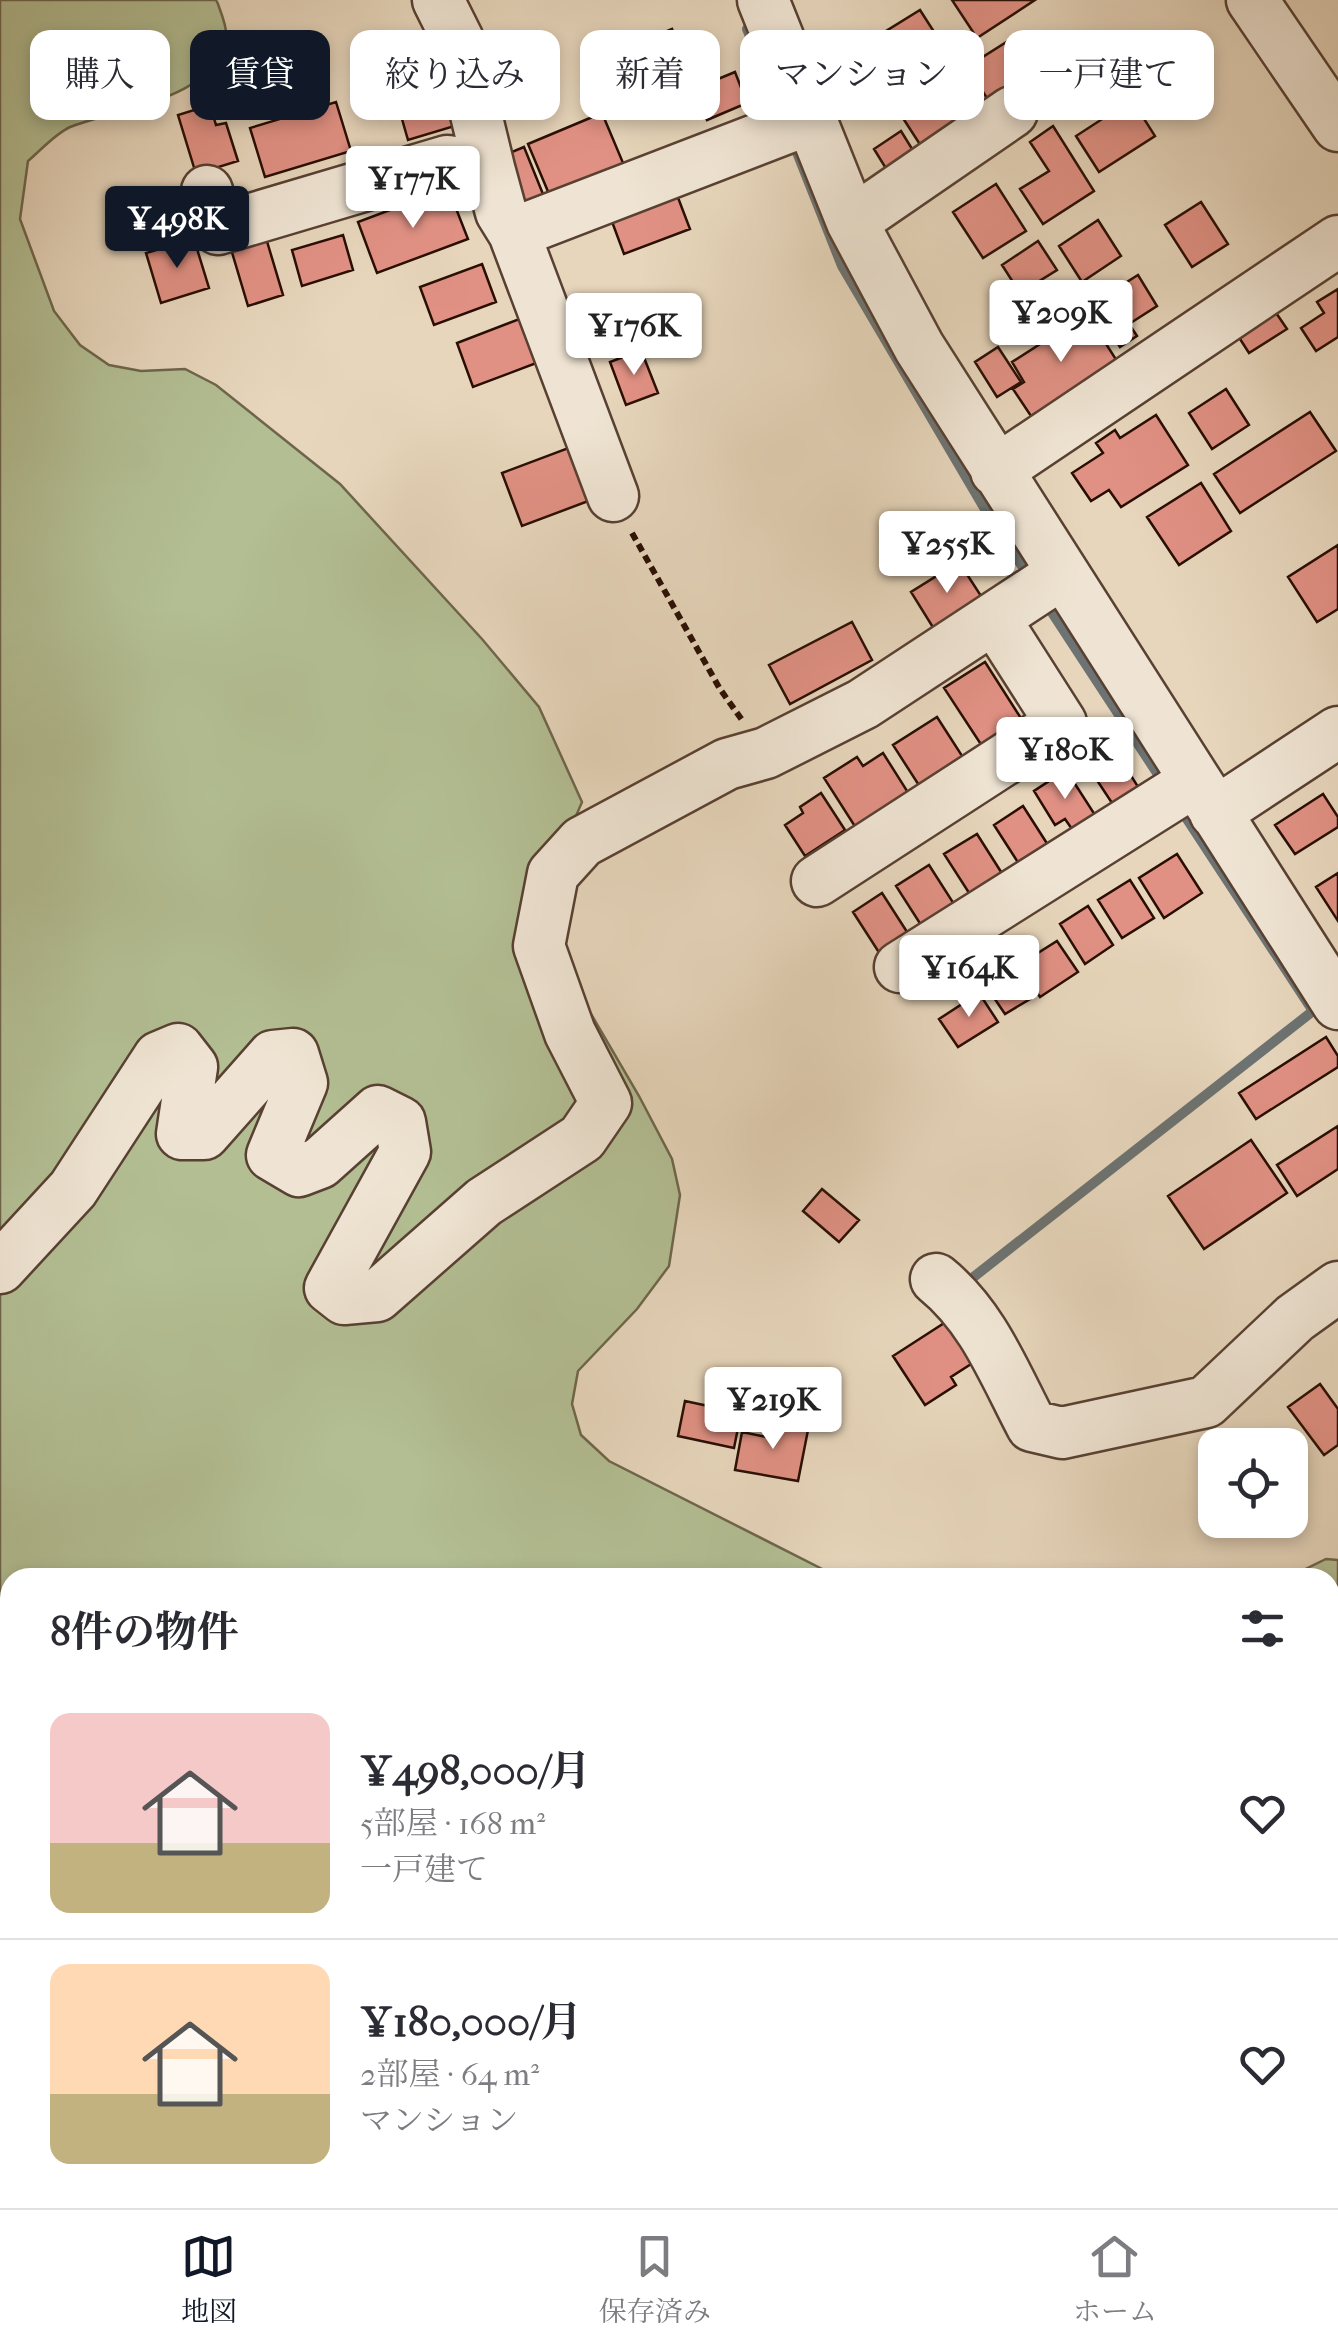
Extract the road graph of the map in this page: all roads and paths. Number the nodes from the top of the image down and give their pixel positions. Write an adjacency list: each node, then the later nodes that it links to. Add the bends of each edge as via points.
1 (438, 0): 9 (street, via 458,40)
2 (763, 0): 4 (street)
3 (1252, 0): 8 (street)
4 (775, 30)
5 (1004, 118): 11 (street)
6 (807, 120): 12 (street)
7 (810, 120): 11 (street)
8 (1338, 126)
9 (489, 168): 10 (street, via 448,161 218,228); 12 (street, via 500,212)
10 (207, 191)
11 (852, 222): 14 (street)
12 (514, 233): 15 (street)
13 (1338, 241): 14 (street)
14 (996, 471): 16 (street)
15 (613, 496): 18 (path, via 720,689)
16 (1061, 574): 17 (street); 20 (street)
17 (994, 618): 18 (street, via 863,704); 21 (street, via 1061,722)
18 (766, 753): 24 (street, via 727,764 582,842 553,874 539,946 570,1033 606,1104 582,1138 484,1202 377,1296 344,1299 330,1288 405,1152 400,1122 378,1111 320,1164 300,1171 272,1155 302,1083 294,1054 273,1056 204,1134 182,1134 192,1067 178,1049 159,1056 73,1188)
19 (1331, 753): 20 (street)
20 (1205, 797): 22 (street); 23 (street)
21 (817, 880)
22 (900, 967)
23 (1338, 1004)
24 (0, 1268)
25 (936, 1278): 26 (street, via 979,1323 1032,1426 1062,1433 1206,1402)
26 (1338, 1287)

